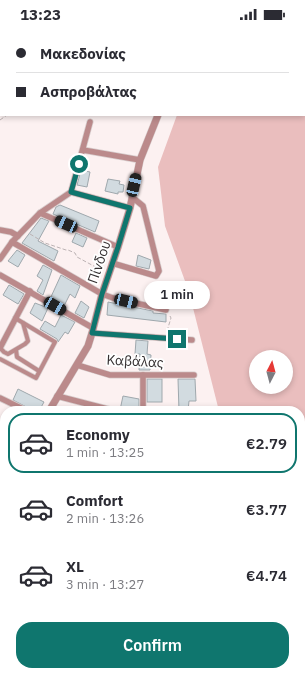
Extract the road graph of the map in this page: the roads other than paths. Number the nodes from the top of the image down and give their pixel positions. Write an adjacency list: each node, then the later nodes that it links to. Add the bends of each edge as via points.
1 (158, 116): 4 (street, Πίνδου)
2 (90, 122): 3 (street)
3 (83, 150): 4 (street); 5 (street)
4 (140, 160): 6 (street, Πίνδου)
5 (71, 192): 7 (street); 8 (street)
6 (132, 197): 7 (street, Πίνδου); 14 (street, via 143,206 159,271 156,276)
7 (130, 208): 12 (street, Πίνδου)
8 (40, 213): 10 (street); 12 (street)
9 (0, 230): 10 (street)
10 (18, 236): 11 (street)
11 (12, 242): 13 (street); 17 (street)
12 (118, 247): 14 (street, Πίνδου)
13 (0, 259)
14 (112, 262): 17 (street, Πίνδου)
15 (0, 275): 16 (street)
16 (30, 291): 19 (street); 21 (street)
17 (102, 294): 18 (street); 21 (street, Πίνδου)
18 (166, 310)
19 (16, 318): 20 (street); 23 (street)
20 (24, 323): 24 (street, via 28,340); 27 (street, via 55,342)
21 (93, 331): 22 (street); 26 (street, Πίνδου)
22 (192, 340)
23 (0, 348): 24 (street, via 8,354)
24 (16, 350): 27 (street, via 17,357)
25 (0, 359): 27 (street, via 36,378)
26 (77, 365): 28 (street, Καβάλας, via 110,375); 30 (street, Πίνδου)
27 (39, 371)
28 (143, 375): 29 (street, Καβάλας); 35 (street)
29 (194, 375)
30 (57, 396): 33 (street, Πίνδου); 34 (street)
31 (0, 398): 32 (street)
32 (17, 406)
33 (52, 406)
34 (96, 406)
35 (143, 406)

